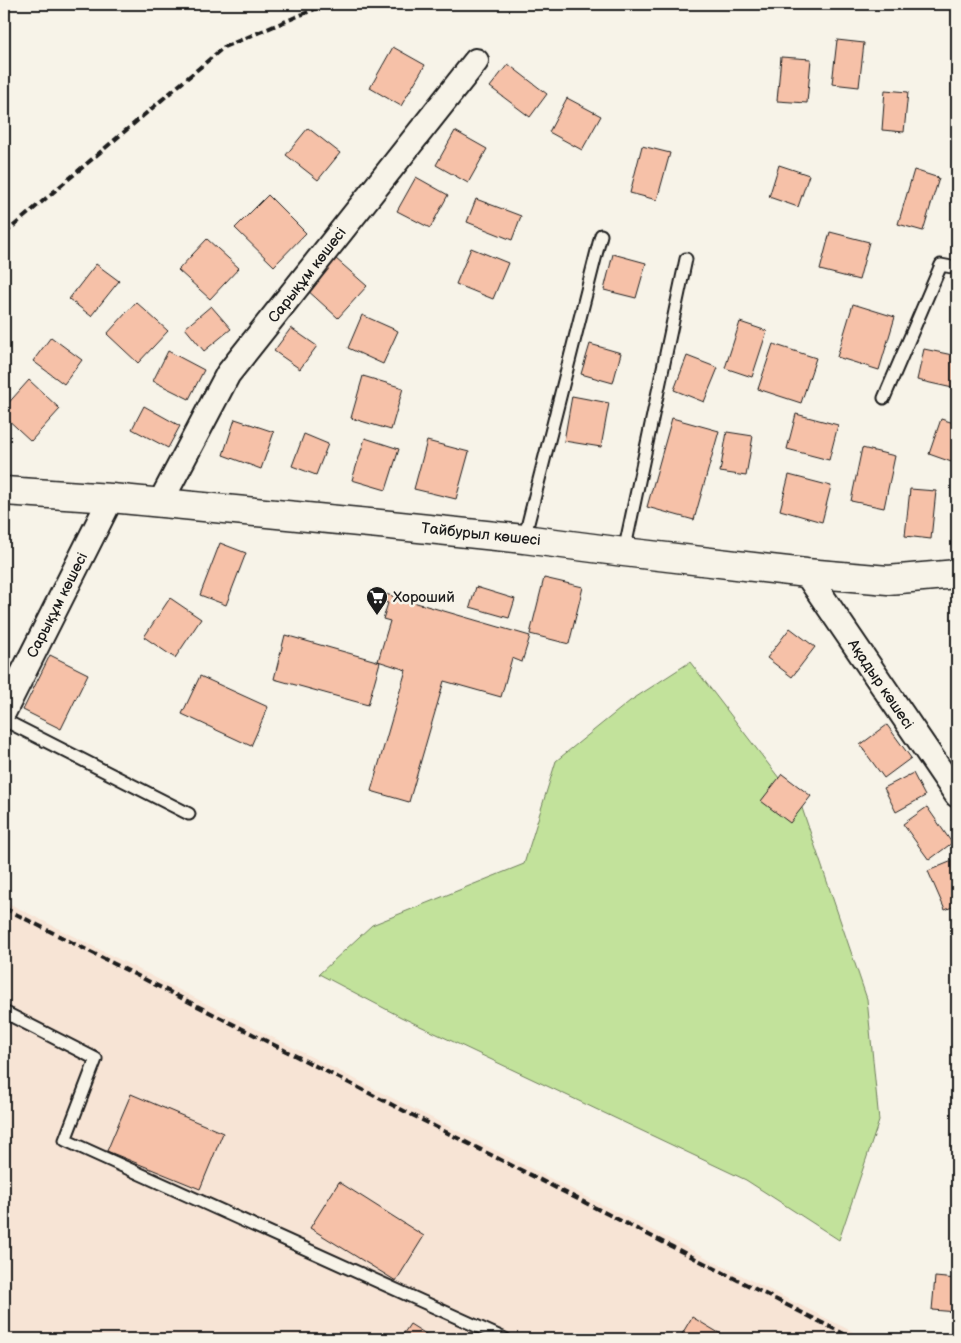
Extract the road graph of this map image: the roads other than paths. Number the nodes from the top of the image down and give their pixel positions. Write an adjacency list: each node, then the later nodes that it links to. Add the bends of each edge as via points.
1 (476, 61): 8 (street, Сарықұм көшесі, via 228,374)
2 (601, 235): 9 (lane)
3 (686, 259): 10 (lane)
4 (957, 268): 5 (lane, via 941,265)
5 (884, 398)
6 (4, 491): 7 (main road, Тайбурыл көшесі)
7 (111, 498): 8 (main road, Тайбурыл көшесі); 13 (street, Сарықұм көшесі)
8 (160, 503): 9 (main road, Тайбурыл көшесі)
9 (524, 539): 10 (main road, Тайбурыл көшесі)
10 (624, 552): 11 (main road, Тайбурыл көшесі)
11 (806, 573): 12 (main road, Тайбурыл көшесі, via 888,580); 15 (street, Ақадыр көшесі)
12 (957, 574)
13 (4, 711)
14 (4, 720): 16 (lane)
15 (957, 795)
16 (189, 814)
17 (4, 1012): 18 (lane, via 96,1059 65,1140)
18 (504, 1339)

